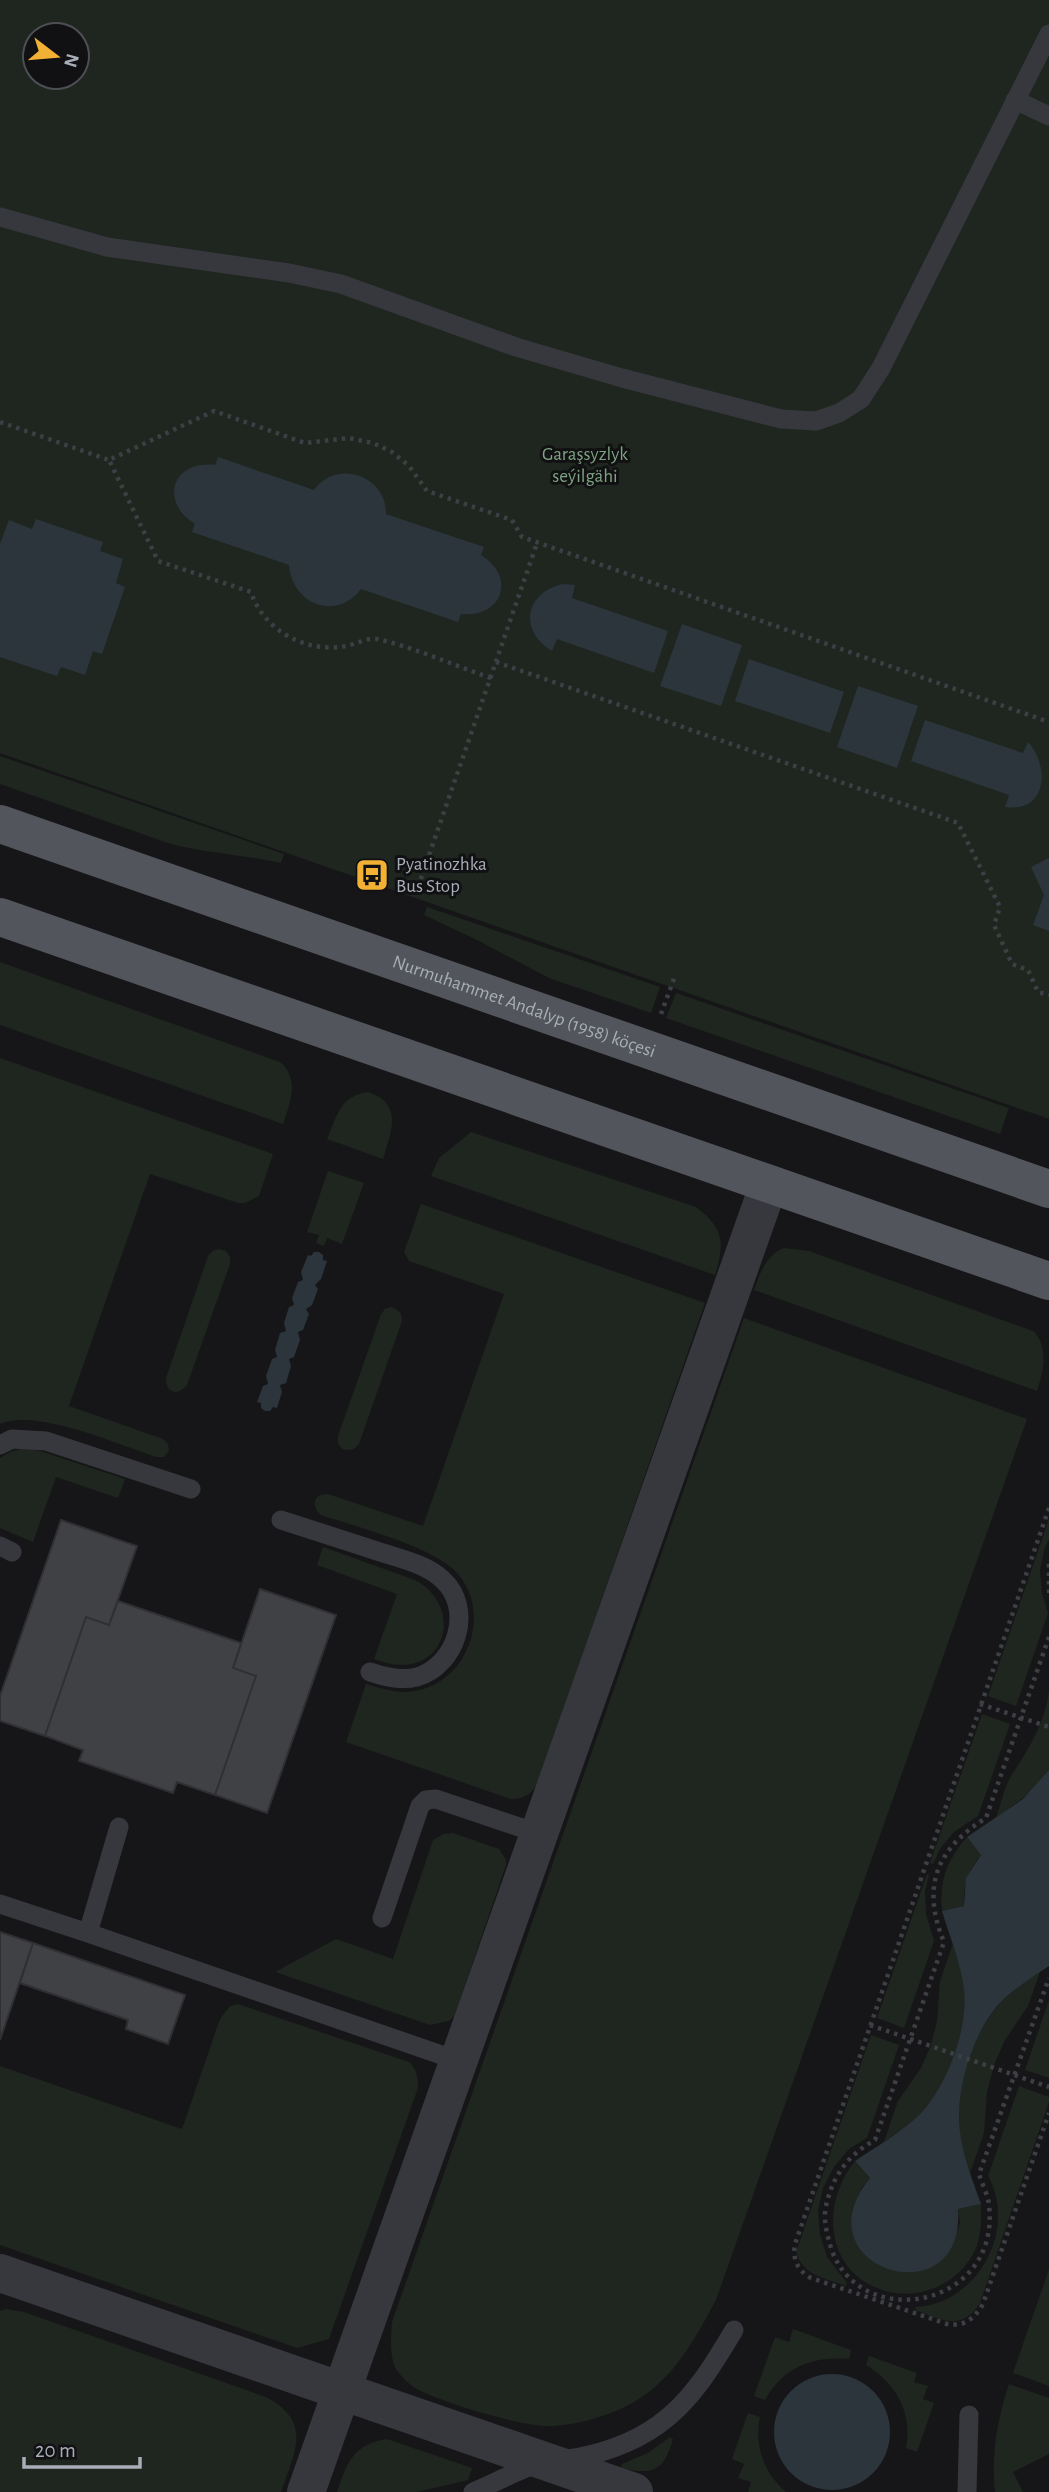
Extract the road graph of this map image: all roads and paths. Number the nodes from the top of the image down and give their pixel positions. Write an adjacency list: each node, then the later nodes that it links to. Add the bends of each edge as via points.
1 (1049, 34): 2 (lane)
2 (1015, 100): 3 (lane); 4 (lane, via 881,368 861,399 816,421 781,419 622,378 516,347 330,282 107,247)
3 (1049, 116)
4 (0, 217)
5 (0, 422): 6 (path)
6 (109, 460): 7 (path, via 214,411 305,443 349,438 373,443 409,467 427,491 512,520 522,537); 9 (path, via 158,561 251,592 262,615 280,632 323,647 374,638)
7 (537, 543): 8 (path); 10 (path)
8 (496, 662): 9 (path); 14 (path, via 958,823 1000,906 994,925 1012,964 1028,970 1038,992)
9 (491, 678): 12 (path)
10 (1049, 722)
11 (0, 824): 16 (main road, Nurmuhammet Andalyp (1958) köçesi)
12 (418, 887)
13 (0, 918): 15 (main road)
14 (1049, 995)
15 (769, 1184): 17 (main road); 30 (street)
16 (1049, 1189)
17 (1049, 1281)
18 (0, 1445): 19 (lane, via 12,1439 46,1440)
19 (191, 1489)
20 (1049, 1508): 26 (path)
21 (281, 1520): 25 (lane, via 415,1564 444,1581 454,1596 458,1631 447,1657 434,1669 401,1679)
22 (1049, 1564): 23 (path)
23 (1049, 1593)
24 (1049, 1637): 27 (path)
25 (370, 1672)
26 (980, 1704): 27 (path); 35 (path)
27 (1021, 1717): 28 (path); 36 (path, via 986,1818 960,1835 938,1870 933,1912 943,1942)
28 (1049, 1727)
29 (119, 1827): 33 (lane)
30 (540, 1834): 32 (lane, via 436,1799 426,1800 420,1806); 37 (street)
31 (0, 1904): 33 (lane)
32 (382, 1918)
33 (88, 1933): 37 (lane)
34 (1049, 1978): 38 (path)
35 (870, 2025): 36 (path); 42 (path, via 794,2252 800,2269 811,2278)
36 (910, 2039): 38 (path); 42 (path, via 876,2140 852,2155 838,2171 825,2212 830,2244 845,2273)
37 (459, 2061): 44 (street)
38 (1014, 2074): 39 (path); 42 (path, via 979,2174 989,2202 990,2224 976,2264 944,2293 923,2300)
39 (1049, 2087)
40 (1049, 2113): 42 (path, via 978,2313 957,2325)
41 (0, 2273): 44 (street)
42 (881, 2298)
43 (734, 2330): 46 (lane, via 705,2378 657,2426 602,2452)
44 (341, 2390): 46 (street); 47 (street)
45 (969, 2415): 50 (lane)
46 (546, 2462): 48 (lane); 49 (street)
47 (306, 2492)
48 (473, 2492)
49 (634, 2492)
50 (967, 2492)

